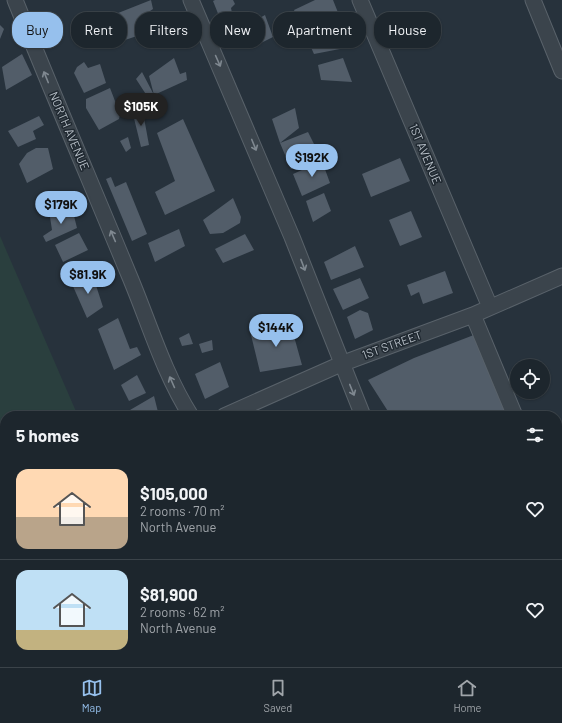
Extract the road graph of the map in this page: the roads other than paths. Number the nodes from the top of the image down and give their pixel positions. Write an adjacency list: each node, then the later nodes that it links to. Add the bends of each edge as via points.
1 (15, 0): 10 (street, NORTH AVENUE, one-way to 1, via 177,394 158,350)
2 (191, 0): 9 (street, one-way to 9, via 286,223)
3 (360, 0): 7 (street, 1ST AVENUE)
4 (532, 0): 5 (street)
5 (562, 71)
6 (562, 276): 7 (street, 1ST STREET)
7 (490, 307): 8 (street, 1ST STREET)
8 (473, 315): 9 (street, 1ST STREET); 13 (street)
9 (341, 364): 11 (street, 1ST STREET); 12 (street, one-way to 12)
10 (188, 411)
11 (235, 411)
12 (361, 411)
13 (513, 411)

